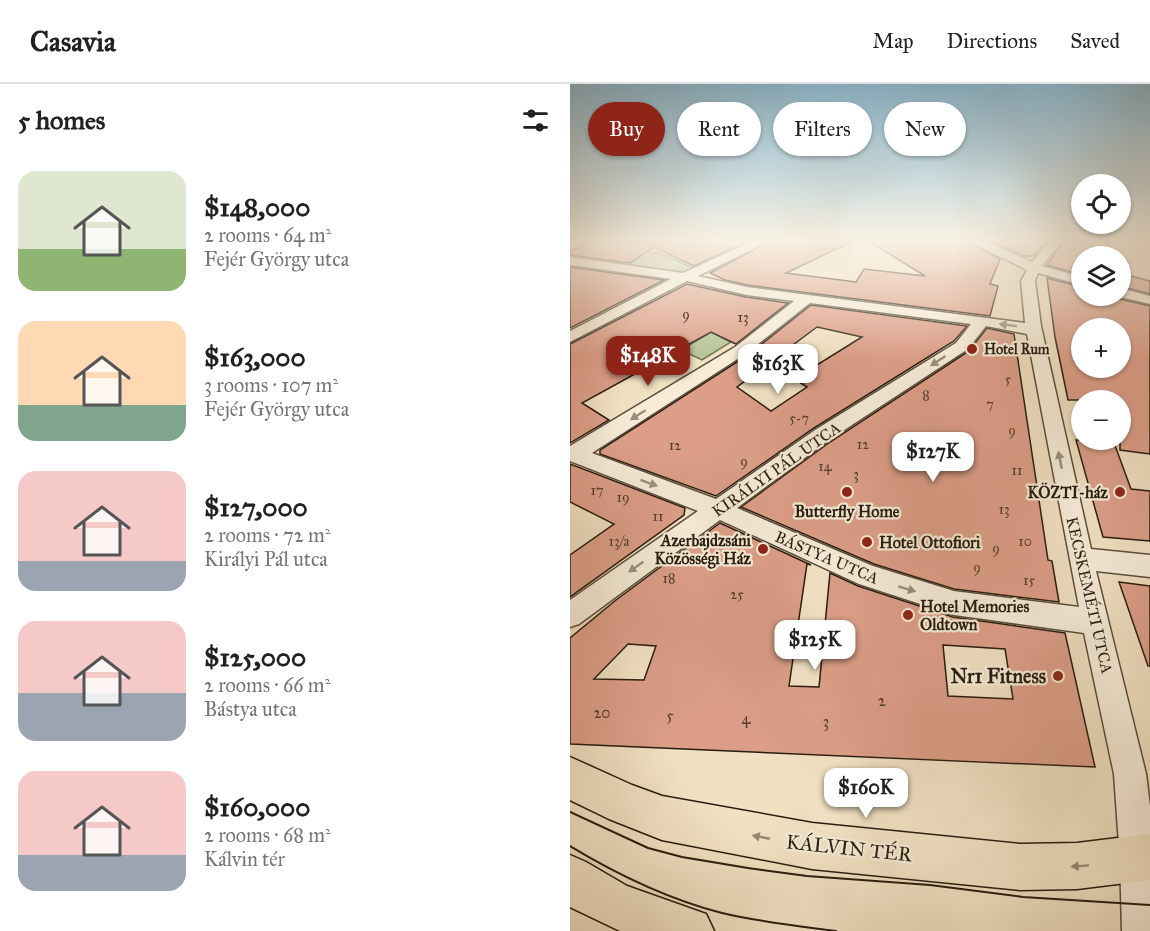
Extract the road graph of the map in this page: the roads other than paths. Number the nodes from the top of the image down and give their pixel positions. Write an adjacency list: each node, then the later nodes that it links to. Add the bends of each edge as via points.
1 (680, 280): 9 (street)
2 (696, 280): 5 (street)
3 (1029, 280): 8 (street, KECSKEMÉTI UTCA)
4 (1131, 295): 6 (street)
5 (806, 299): 7 (street); 10 (street, one-way to 10, via 741,350)
6 (1150, 300)
7 (981, 322): 8 (street, one-way to 7); 11 (street, KIRÁLYI PÁL UTCA, one-way to 11, via 962,346 822,435)
8 (1034, 331): 12 (street, KECSKEMÉTI UTCA, one-way to 8)
9 (570, 337)
10 (572, 454): 11 (street, BÁSTYA UTCA, one-way to 11)
11 (718, 509): 14 (street, KIRÁLYI PÁL UTCA, one-way to 14); 15 (street, BÁSTYA UTCA, one-way to 15, via 868,576 954,603)
12 (1081, 559): 13 (street); 15 (street, KECSKEMÉTI UTCA)
13 (1150, 566)
14 (570, 615)
15 (1095, 622): 17 (street, KECSKEMÉTI UTCA, via 1130,774)
16 (570, 778): 17 (main road, KÁLVIN TÉR, one-way to 16, via 1077,866 1020,867 812,846 662,818)
17 (1144, 858): 20 (street)
18 (570, 878): 19 (main road, via 621,907)
19 (689, 931)
20 (1141, 931)

